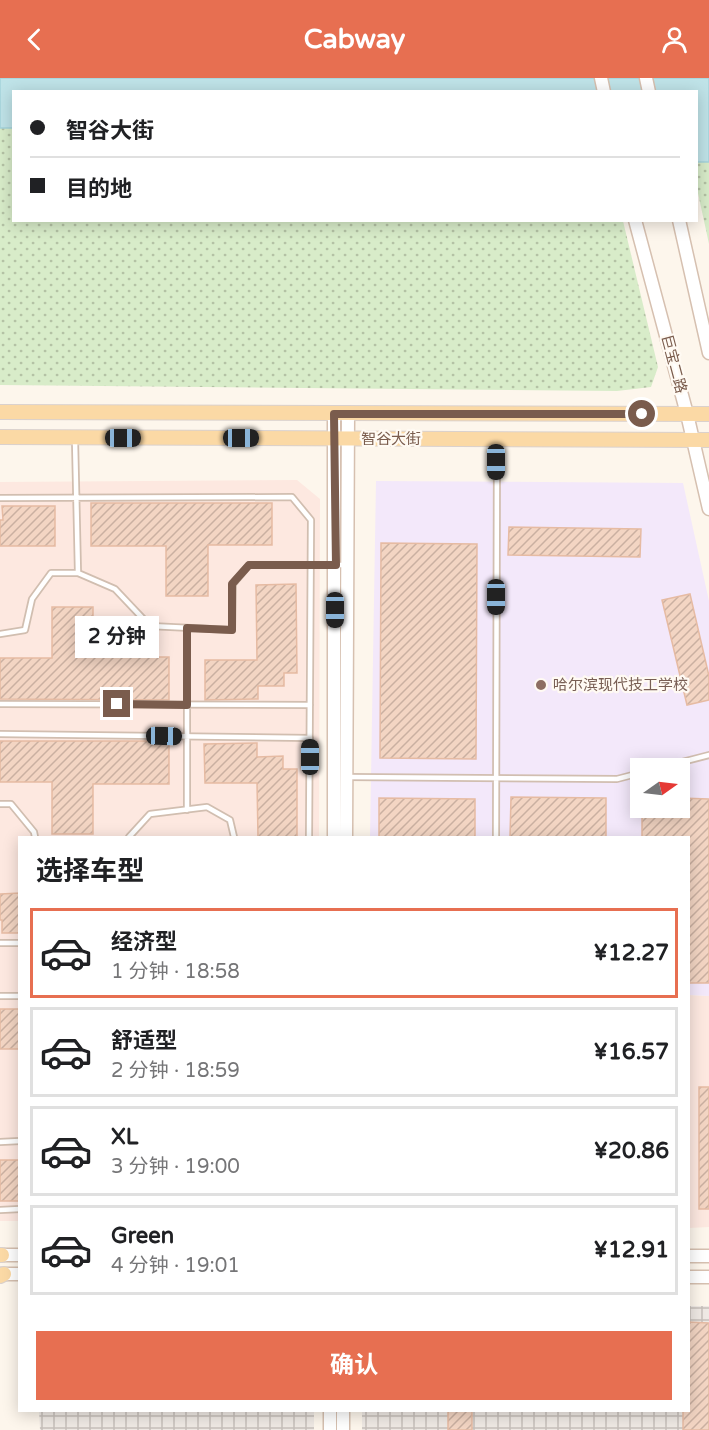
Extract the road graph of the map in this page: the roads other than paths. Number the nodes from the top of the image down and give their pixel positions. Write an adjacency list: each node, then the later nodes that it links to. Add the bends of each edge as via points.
1 (636, 222): 6 (street, 巨宝二路)
2 (679, 222): 3 (street)
3 (709, 353)
4 (0, 412): 5 (main road, 智谷大街)
5 (341, 414): 6 (main road, 智谷大街); 10 (street)
6 (687, 414): 7 (main road, 智谷大街); 12 (street, 巨宝二路)
7 (709, 414)
8 (0, 437): 9 (main road, 智谷大街)
9 (75, 437): 10 (main road, 智谷大街); 15 (lane)
10 (342, 439): 11 (main road, 智谷大街); 18 (street)
11 (496, 440): 12 (main road, 智谷大街); 32 (lane)
12 (693, 440): 13 (main road, 智谷大街); 16 (street, 巨宝二路)
13 (709, 440)
14 (0, 498): 15 (lane)
15 (76, 498): 17 (lane, via 292,497 311,520); 19 (lane)
16 (709, 509)
17 (311, 565): 18 (lane); 20 (lane, via 249,565 232,584 232,630); 24 (lane)
18 (341, 565): 31 (street); 39 (street)
19 (78, 573): 20 (lane, via 115,589 150,626); 21 (lane, via 51,573 32,599 25,630)
20 (187, 628): 23 (lane)
21 (0, 634)
22 (0, 704): 23 (lane)
23 (187, 705): 24 (lane); 26 (lane)
24 (310, 705): 27 (lane)
25 (0, 734): 26 (lane)
26 (187, 736): 27 (lane); 34 (lane)
27 (310, 738): 38 (lane)
28 (709, 755): 29 (lane)
29 (690, 760)
30 (630, 776): 32 (lane, via 617,779)
31 (346, 777): 32 (lane); 40 (street)
32 (496, 778): 41 (lane)
33 (0, 804): 35 (lane, via 11,804)
34 (187, 810): 36 (lane, via 150,814); 37 (lane, via 207,807 230,820)
35 (35, 836)
36 (130, 836)
37 (234, 836)
38 (309, 836)
39 (334, 836)
40 (346, 836)
41 (496, 836)
42 (0, 943): 43 (lane)
43 (18, 943)
44 (0, 996): 45 (lane)
45 (18, 996)
46 (18, 1141): 47 (lane)
47 (0, 1142)
48 (18, 1209): 49 (lane)
49 (0, 1210)
50 (1, 1255): 51 (street)
51 (18, 1256)
52 (690, 1257): 53 (street)
53 (709, 1257)
54 (18, 1274): 55 (street)
55 (1, 1275)
56 (690, 1277): 57 (street)
57 (709, 1277)
58 (330, 1412): 60 (street)
59 (343, 1412): 61 (street)
60 (330, 1430)
61 (343, 1430)

